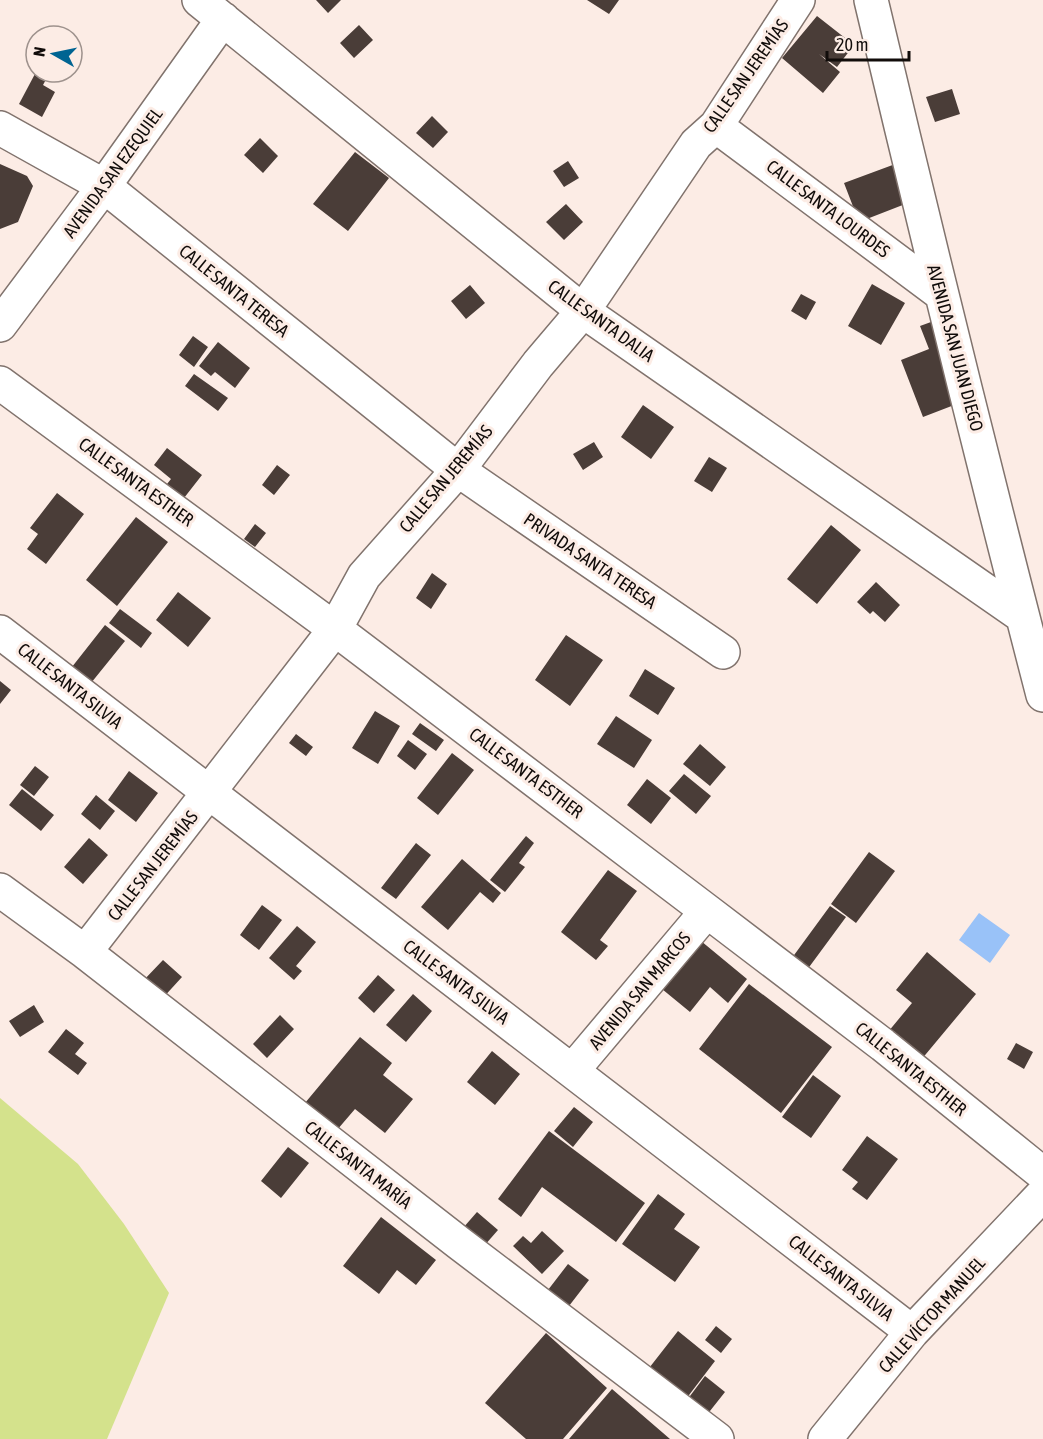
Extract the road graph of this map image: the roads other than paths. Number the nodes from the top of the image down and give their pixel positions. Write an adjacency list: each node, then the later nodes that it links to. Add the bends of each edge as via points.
1 (798, 0): 4 (street, CALLE SAN JEREMÍAS)
2 (871, 0): 7 (street, AVENIDA SAN JUAN DIEGO)
3 (211, 10): 6 (street, AVENIDA SAN EZEQUIEL); 8 (street, CALLE SANTA DALIA)
4 (716, 126): 7 (street, CALLE SANTA LOURDES); 8 (street, CALLE SAN JEREMÍAS, via 696,144)
5 (0, 128): 6 (street, CALLE SANTA TERESA)
6 (104, 186): 9 (street, AVENIDA SAN EZEQUIEL); 11 (street, CALLE SANTA TERESA)
7 (940, 292): 12 (street, AVENIDA SAN JUAN DIEGO)
8 (583, 311): 11 (street, CALLE SAN JEREMÍAS, via 537,364); 12 (street, CALLE SANTA DALIA)
9 (0, 325)
10 (0, 383): 13 (street, CALLE SANTA ESTHER)
11 (458, 470): 13 (street, CALLE SAN JEREMÍAS, via 364,576); 15 (street, PRIVADA SANTA TERESA)
12 (1022, 616): 16 (street, AVENIDA SAN JUAN DIEGO)
13 (335, 629): 17 (street, CALLE SAN JEREMÍAS); 19 (street, CALLE SANTA ESTHER)
14 (0, 632): 17 (street, CALLE SANTA SILVIA)
15 (723, 652)
16 (1043, 695)
17 (210, 794): 20 (street, CALLE SAN JEREMÍAS); 21 (street, CALLE SANTA SILVIA)
18 (0, 890): 20 (street, CALLE SANTA MARÍA)
19 (707, 911): 21 (street, AVENIDA SAN MARCOS); 22 (street, CALLE SANTA ESTHER)
20 (85, 952): 25 (street, CALLE SANTA MARÍA, via 459,1244)
21 (572, 1071): 24 (street, CALLE SANTA SILVIA)
22 (1043, 1174)
23 (1043, 1194): 24 (street, CALLE VÍCTOR MANUEL)
24 (912, 1332): 26 (street, CALLE VÍCTOR MANUEL)
25 (717, 1439)
26 (825, 1439)

